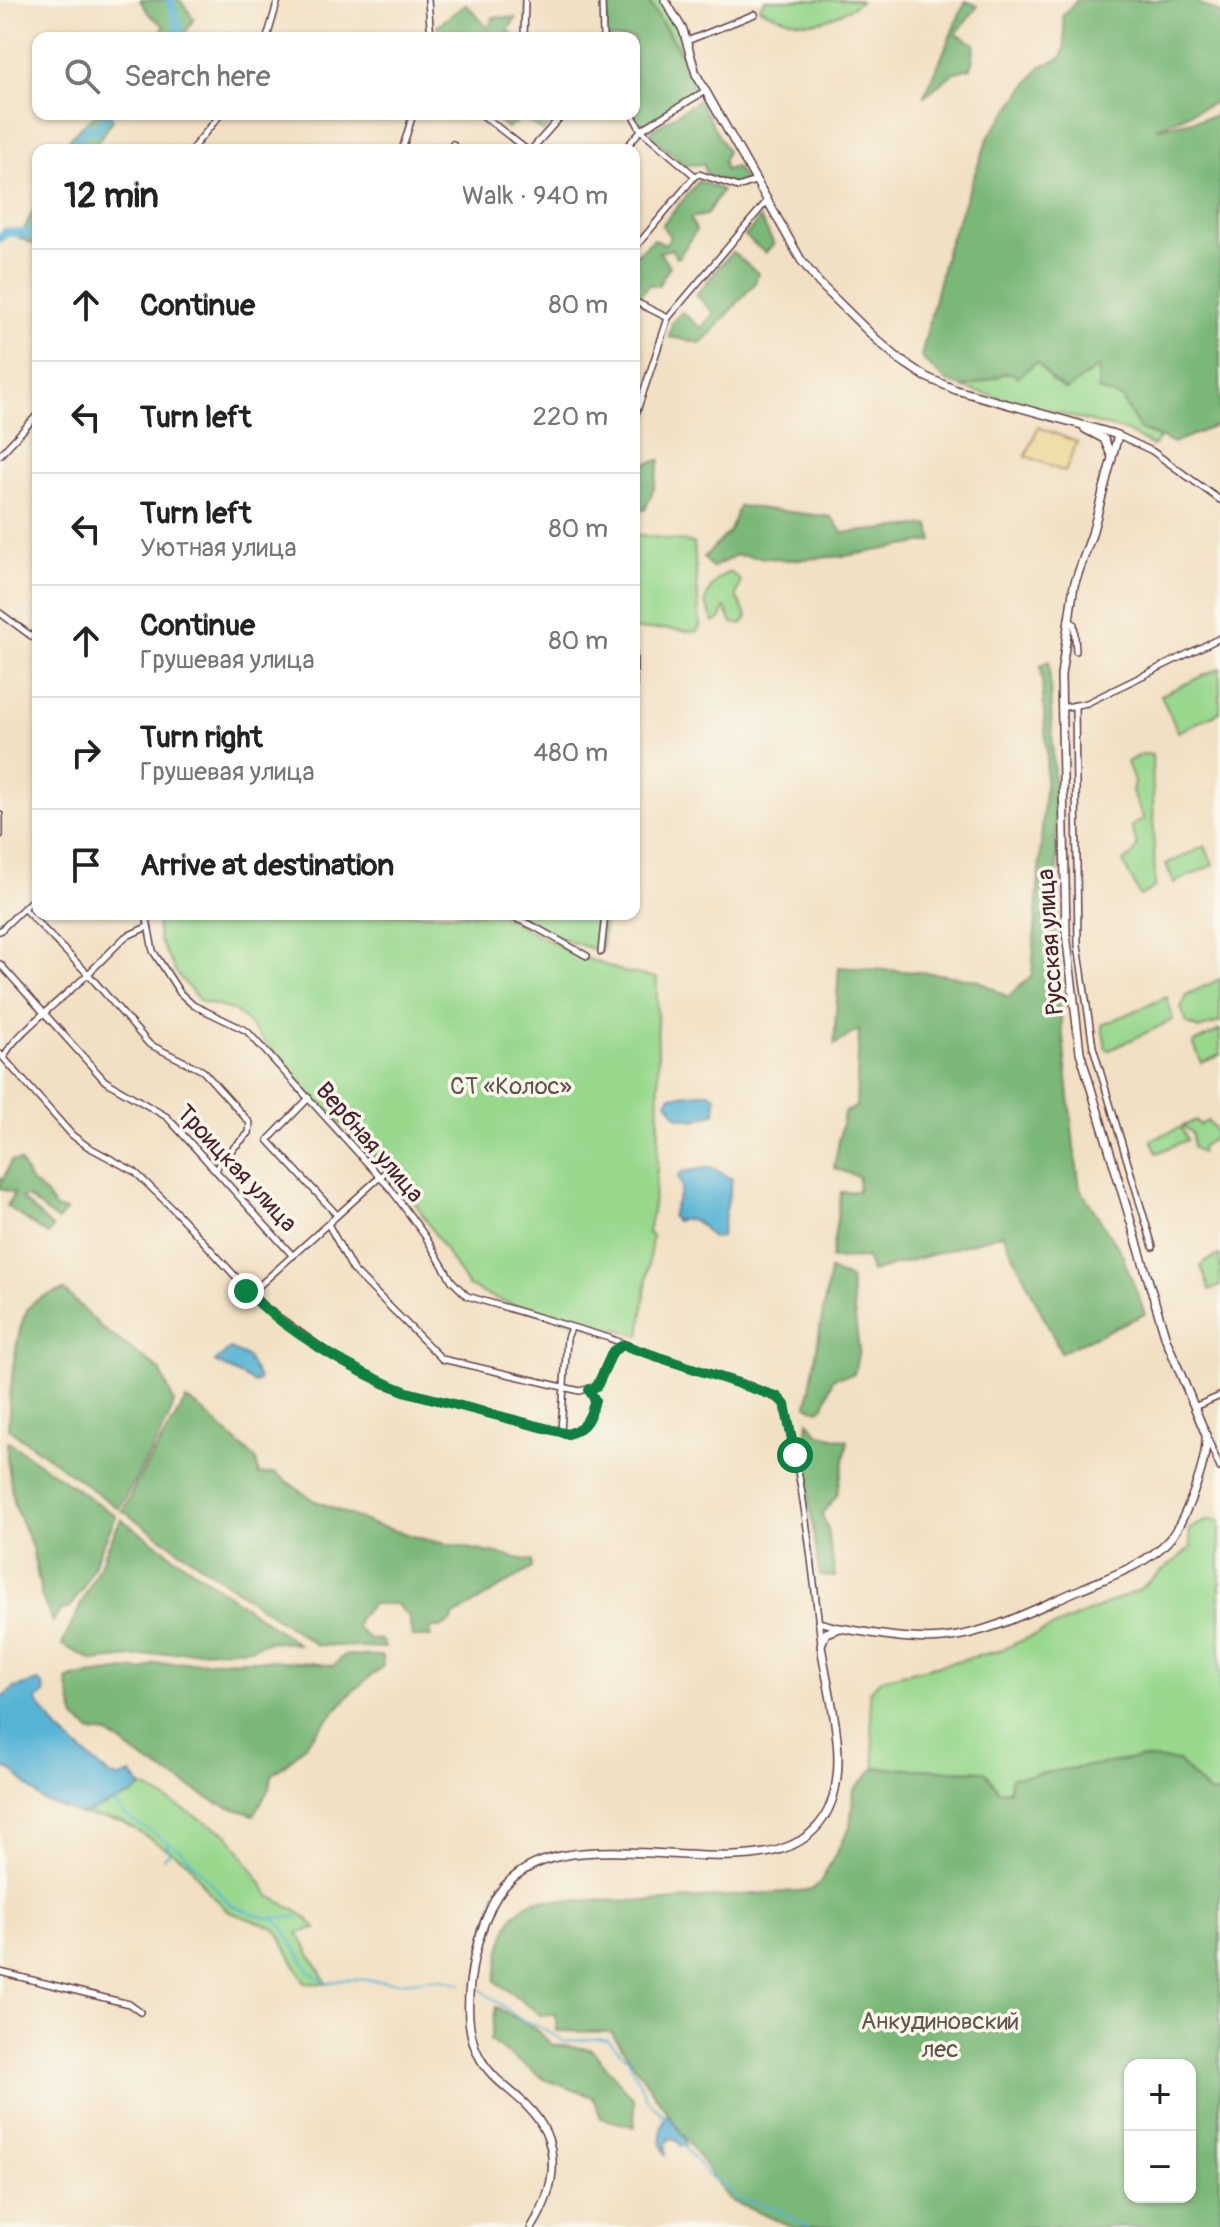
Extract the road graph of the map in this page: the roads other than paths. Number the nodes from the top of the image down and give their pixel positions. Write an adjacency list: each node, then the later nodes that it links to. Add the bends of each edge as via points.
1 (278, 0): 7 (street)
2 (428, 0): 8 (street)
3 (525, 0): 9 (street)
4 (602, 0): 10 (street)
5 (665, 0): 11 (street)
6 (755, 14): 11 (street)
7 (269, 32)
8 (431, 32)
9 (524, 32)
10 (603, 32)
11 (687, 41): 12 (street)
12 (705, 91): 18 (street); 25 (street)
13 (216, 120): 19 (street)
14 (411, 120): 20 (street)
15 (489, 120): 21 (street)
16 (557, 120): 22 (street)
17 (635, 120): 18 (street)
18 (641, 130): 23 (street); 24 (street)
19 (196, 144)
20 (404, 144)
21 (521, 144)
22 (535, 144)
23 (629, 144)
24 (695, 176): 25 (street, via 738,187); 27 (street)
25 (755, 181): 26 (street)
26 (767, 201): 29 (street); 32 (street, via 819,283 909,367 956,390)
27 (640, 242)
28 (640, 304): 29 (street)
29 (668, 318): 30 (street)
30 (640, 402)
31 (32, 420): 34 (street)
32 (1072, 422): 33 (street); 35 (street, via 1104,439)
33 (1118, 435): 35 (street, Русская улица); 36 (street, via 1152,451)
34 (0, 455)
35 (1111, 466): 38 (street, Русская улица)
36 (1220, 500)
37 (0, 613): 39 (street)
38 (1067, 618): 41 (street, via 1074,624); 43 (street, Русская улица)
39 (32, 637)
40 (1220, 638): 42 (street)
41 (1076, 651)
42 (1075, 705): 43 (street); 67 (street, via 1078,945 1093,1047)
43 (1060, 708): 75 (street, Русская улица, via 1066,933 1080,1052 1166,1339)
44 (0, 815): 45 (street)
45 (0, 835)
46 (32, 900): 47 (street)
47 (24, 909): 48 (street); 54 (street)
48 (32, 917)
49 (35, 920): 58 (street)
50 (146, 920): 53 (street, Вербная улица)
51 (517, 920): 56 (street)
52 (604, 920): 55 (street)
53 (147, 927): 58 (street, via 125,937); 61 (street, Вербная улица, via 153,951 180,993 193,1005 247,1031)
54 (0, 931)
55 (601, 952)
56 (587, 956)
57 (0, 964): 59 (street, Троицкая улица)
58 (88, 974): 59 (street); 63 (street, via 149,1044 203,1071 251,1126)
59 (45, 1014): 60 (street); 63 (street, Троицкая улица, via 105,1081 167,1117)
60 (2, 1056): 69 (street, via 72,1135 135,1172)
61 (309, 1098): 64 (street, Вербная улица); 65 (street, via 268,1140)
62 (391, 1167): 64 (street)
63 (216, 1171): 68 (street, Троицкая улица)
64 (380, 1178): 65 (street); 70 (street, Вербная улица, via 467,1296)
65 (337, 1215): 66 (street)
66 (328, 1224): 68 (street); 72 (street, via 350,1267 442,1359)
67 (1153, 1247)
68 (293, 1256): 69 (street)
69 (250, 1294): 76 (street, via 333,1356 384,1384)
70 (571, 1328): 71 (street, Вербная улица); 72 (street)
71 (623, 1345): 73 (street, via 613,1351 597,1386); 79 (street, Вербная улица, via 751,1386 785,1405)
72 (564, 1387): 73 (street); 76 (street)
73 (589, 1390): 76 (street, via 595,1400 582,1429)
74 (1220, 1396): 75 (street)
75 (1193, 1407): 77 (street, Русская улица)
76 (561, 1432)
77 (1206, 1435): 78 (street); 80 (street, via 1202,1470 1179,1524 1143,1562 964,1635 927,1638)
78 (1220, 1468)
79 (818, 1622): 80 (street); 81 (street)
80 (839, 1628): 81 (street, via 826,1633)
81 (821, 1645): 84 (street, via 837,1777 825,1814 804,1838 780,1850 747,1856 626,1852 549,1858 516,1874 494,1901 475,1963 469,2026 484,2064 536,2116 548,2141 550,2190)
82 (0, 1972): 83 (street, via 129,2004)
83 (140, 2012)
84 (532, 2227)

